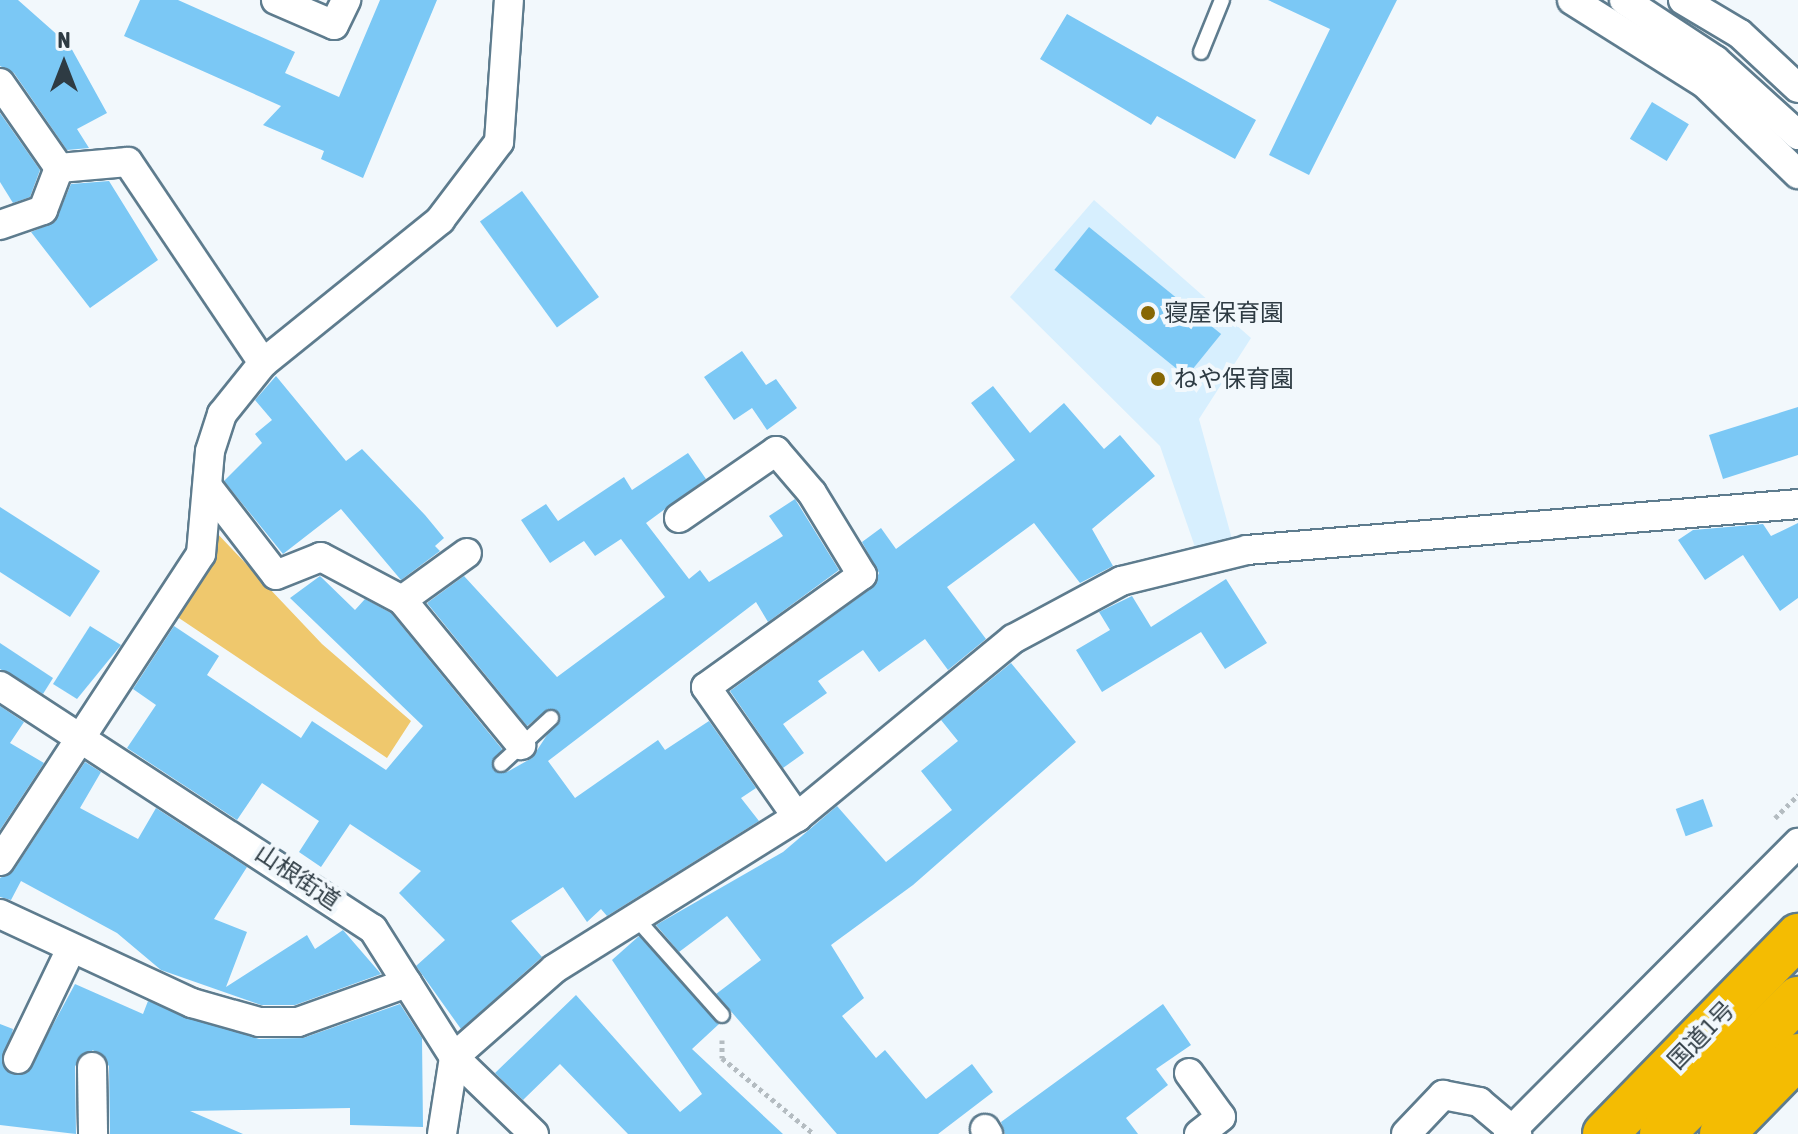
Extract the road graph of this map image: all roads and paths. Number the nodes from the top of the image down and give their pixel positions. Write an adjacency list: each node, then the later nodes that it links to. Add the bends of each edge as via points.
1 (276, 0): 2 (street, via 334,25)
2 (346, 0)
3 (509, 0): 15 (street, via 499,142 440,220)
4 (1222, 0): 8 (lane)
5 (1572, 0): 13 (street, via 1704,83)
6 (1624, 0): 11 (street, via 1715,60)
7 (1683, 0): 10 (street, via 1740,34)
8 (1201, 52)
9 (0, 83): 12 (street)
10 (1798, 88)
11 (1798, 135)
12 (59, 168): 14 (street, via 43,210); 15 (street, via 128,162)
13 (1798, 174)
14 (0, 225)
15 (263, 363): 16 (street, via 222,414)
16 (208, 487): 20 (street, via 276,575 321,557); 23 (street, via 201,554)
17 (1798, 504): 25 (street, via 1247,550 1173,563 1121,581 1013,639)
18 (679, 518): 25 (street, via 776,451 812,493 862,575 706,687)
19 (467, 553): 20 (street)
20 (402, 600): 24 (street)
21 (0, 686): 23 (street, 山根街道)
22 (551, 718): 24 (lane)
23 (78, 736): 27 (street); 32 (street, 山根街道, via 373,929)
24 (511, 754)
25 (797, 817): 29 (street)
26 (1798, 843): 40 (street)
27 (0, 861)
28 (0, 914): 31 (street)
29 (635, 917): 34 (lane); 36 (street, via 554,969)
30 (1798, 936): 47 (highway, 国道1号)
31 (71, 949): 32 (street, via 192,1003 259,1022 298,1022); 37 (street)
32 (407, 983): 36 (street, 山根街道)
33 (1798, 999): 48 (highway)
34 (722, 1015): 44 (path, via 722,1058)
35 (1798, 1056): 49 (highway)
36 (454, 1057): 42 (street); 43 (street, 山根街道)
37 (18, 1059)
38 (92, 1067): 41 (street)
39 (1189, 1073): 45 (street, via 1221,1117)
40 (1512, 1132): 46 (street, via 1479,1102 1443,1095)
41 (93, 1134)
42 (442, 1134)
43 (534, 1134)
44 (814, 1134)
45 (1199, 1134)
46 (1406, 1134)
47 (1605, 1134)
48 (1662, 1134)
49 (1722, 1134)

